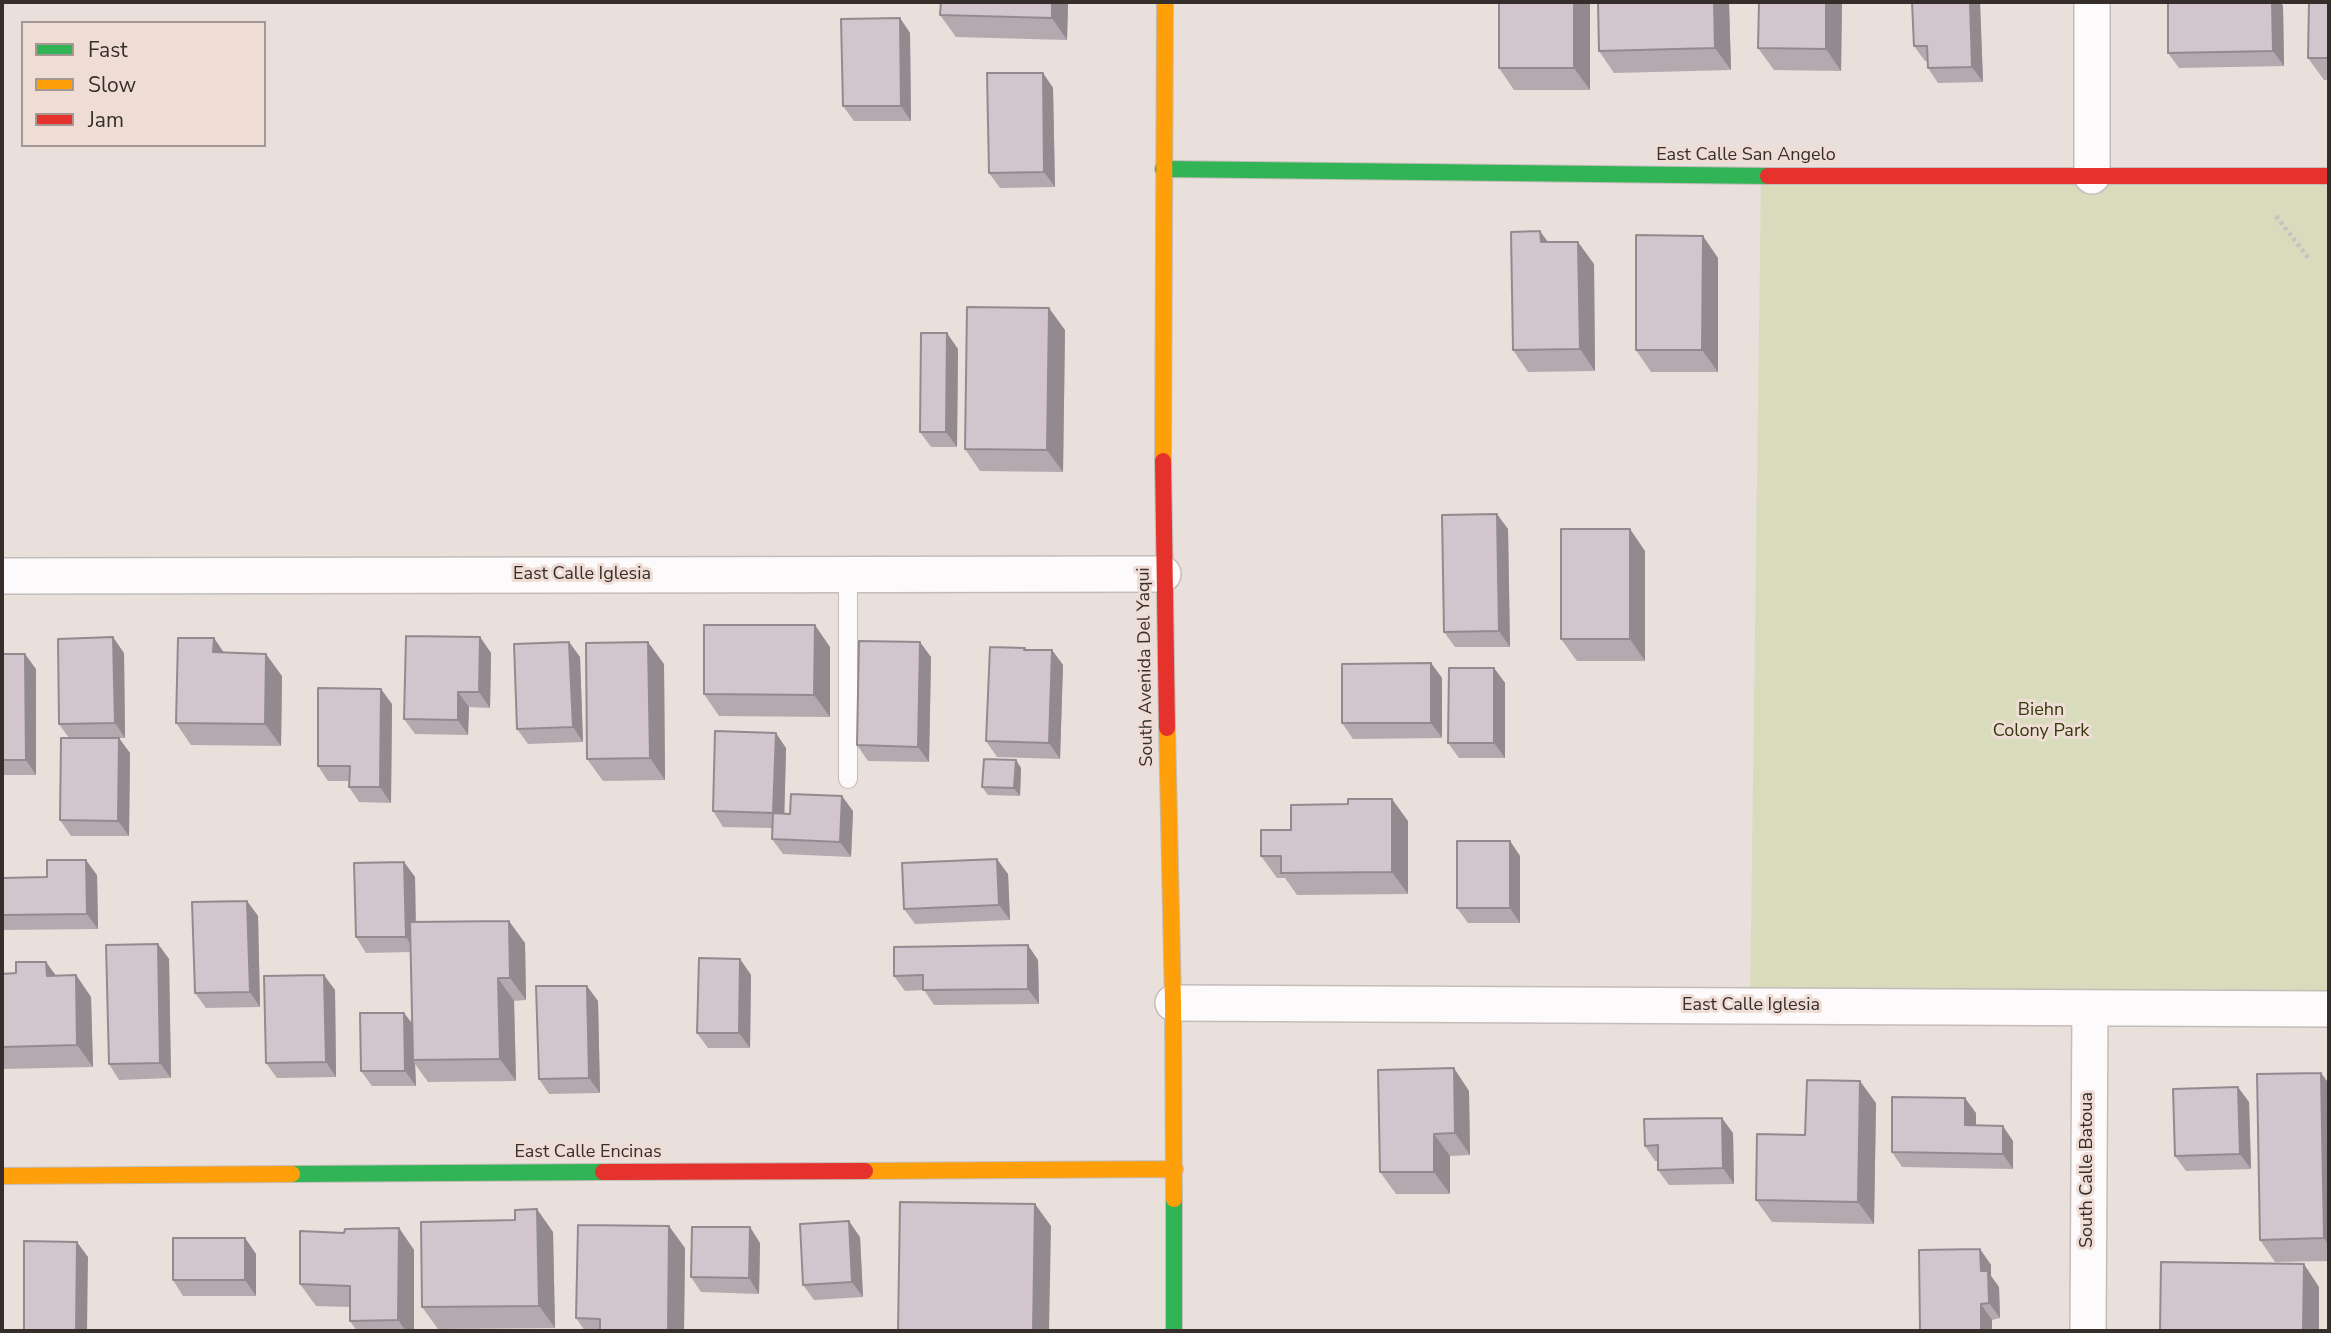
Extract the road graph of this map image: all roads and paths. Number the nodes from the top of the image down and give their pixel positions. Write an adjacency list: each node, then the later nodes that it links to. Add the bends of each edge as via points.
1 (1165, 2): 3 (street, South Avenida Del Yaqui)
2 (2092, 2): 4 (street)
3 (1163, 169): 4 (street, East Calle San Angelo); 9 (street, South Avenida Del Yaqui)
4 (2092, 176): 5 (street, East Calle San Angelo)
5 (2329, 176)
6 (2275, 215): 7 (path)
7 (2309, 260)
8 (848, 574): 9 (street, East Calle Iglesia); 10 (street, East Calle Iglesia); 11 (lane)
9 (1163, 574): 12 (street, South Avenida Del Yaqui)
10 (2, 576)
11 (848, 779)
12 (1173, 1003): 13 (street, East Calle Iglesia); 15 (street, South Avenida Del Yaqui)
13 (2090, 1009): 14 (street, East Calle Iglesia); 18 (street, South Calle Batoua)
14 (2329, 1009)
15 (1175, 1169): 16 (street, East Calle Encinas); 17 (street, South Avenida Del Yaqui)
16 (2, 1176)
17 (1174, 1331)
18 (2088, 1331)

